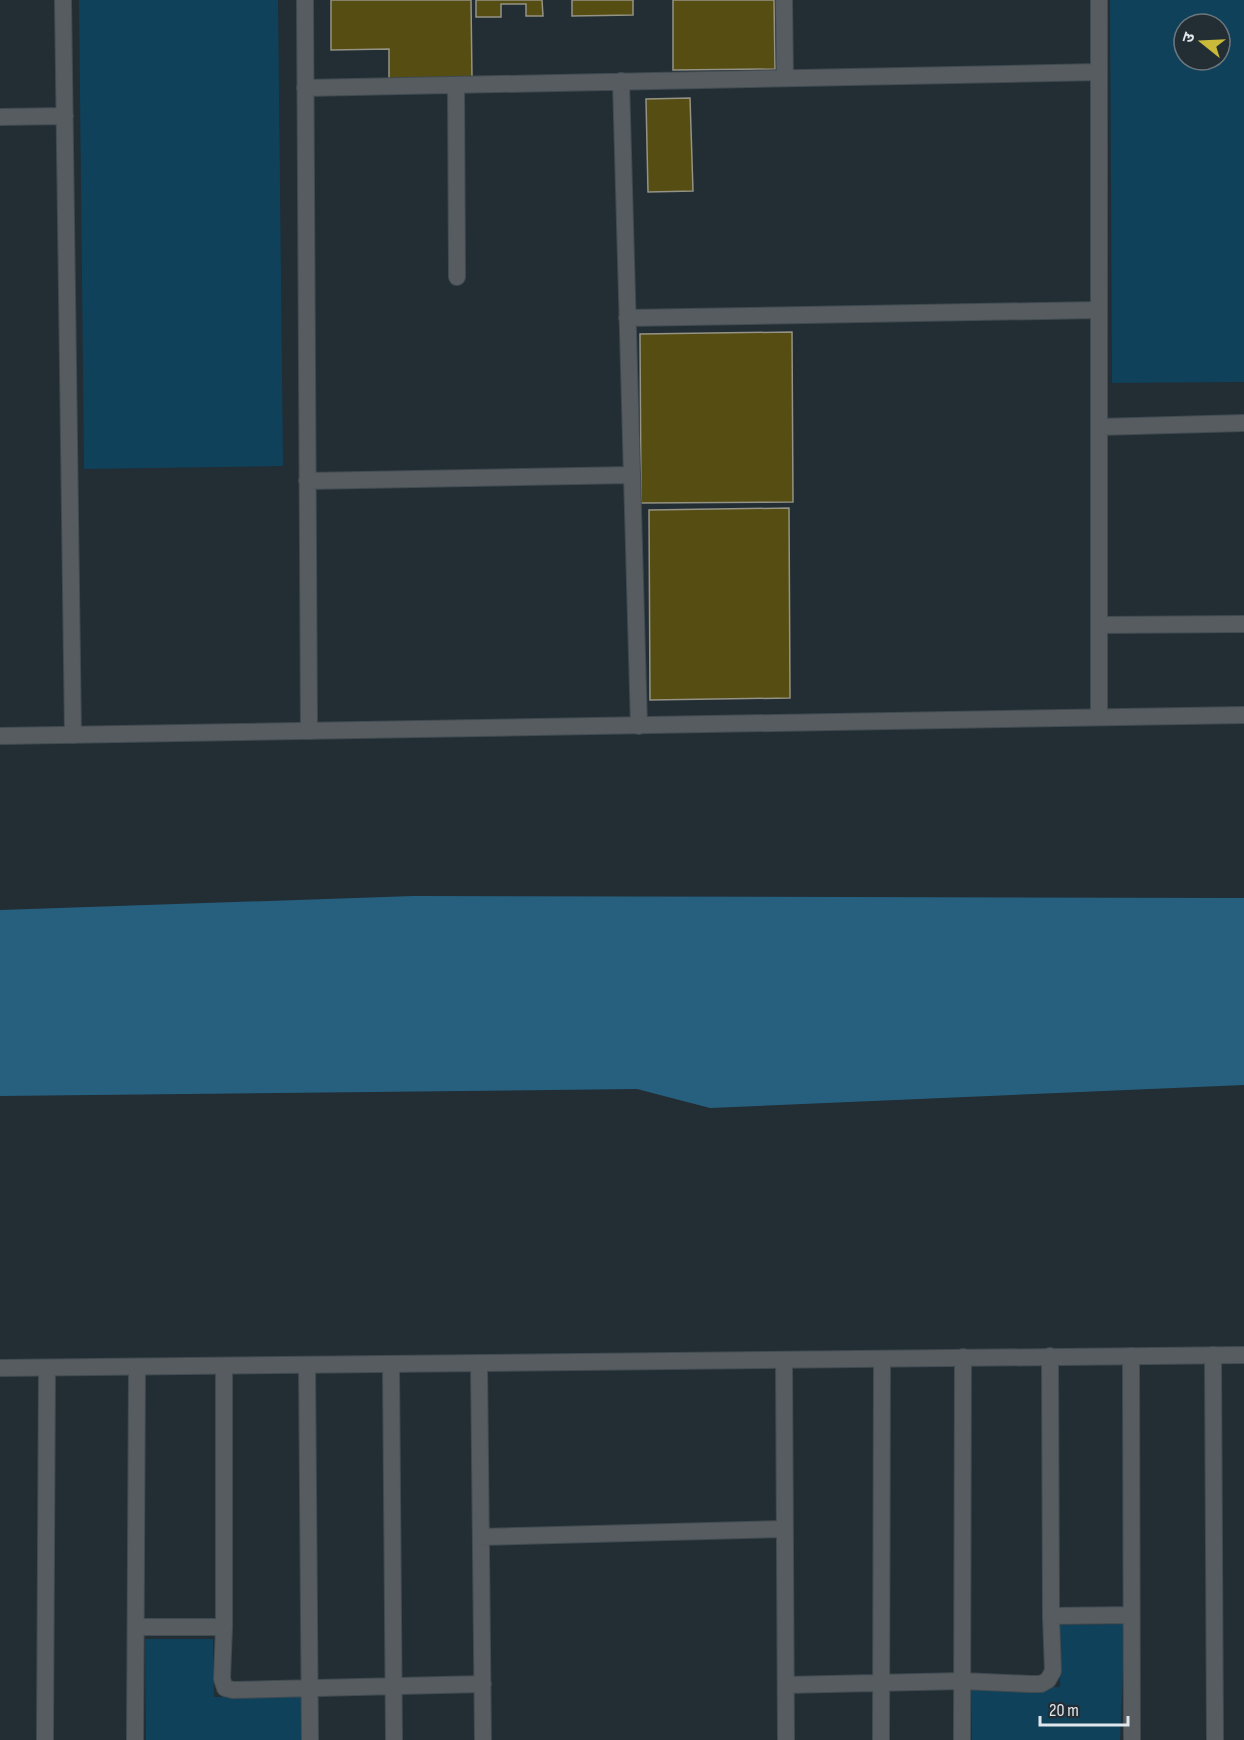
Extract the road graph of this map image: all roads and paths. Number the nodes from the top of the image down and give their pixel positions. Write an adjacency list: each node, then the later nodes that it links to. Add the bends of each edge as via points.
1 (63, 0): 10 (street)
2 (305, 0): 9 (street)
3 (784, 0): 6 (street)
4 (1099, 0): 5 (street)
5 (1099, 72): 6 (street); 13 (street)
6 (785, 78): 7 (street)
7 (621, 81): 8 (street); 14 (street)
8 (456, 85): 9 (street); 12 (street)
9 (305, 88): 18 (street)
10 (65, 116): 11 (street); 25 (street)
11 (0, 117)
12 (457, 277)
13 (1099, 310): 14 (street); 16 (street)
14 (627, 318): 17 (street)
15 (1244, 423): 16 (street)
16 (1099, 427): 20 (street)
17 (632, 475): 18 (street); 23 (street)
18 (307, 481): 24 (street)
19 (1244, 624): 20 (street)
20 (1099, 625): 22 (street)
21 (1244, 715): 22 (street)
22 (1099, 717): 23 (street)
23 (639, 726): 24 (street)
24 (309, 731): 25 (street)
25 (72, 735): 26 (street)
26 (0, 736)
27 (1213, 1355): 28 (street); 30 (street); 62 (street)
28 (1244, 1355)
29 (1050, 1356): 30 (street); 31 (street); 44 (street)
30 (1131, 1356): 43 (street)
31 (963, 1358): 32 (street); 47 (street)
32 (882, 1359): 33 (street); 48 (street)
33 (784, 1360): 34 (street); 41 (street)
34 (479, 1363): 35 (street); 42 (street)
35 (391, 1364): 36 (street); 50 (street)
36 (307, 1365): 37 (street); 52 (street)
37 (224, 1366): 38 (street); 46 (street)
38 (137, 1367): 40 (street); 45 (street)
39 (0, 1368): 40 (street)
40 (47, 1368): 53 (street)
41 (785, 1529): 42 (street); 51 (street)
42 (481, 1537): 49 (street)
43 (1131, 1615): 44 (street); 61 (street)
44 (1051, 1616): 47 (street, via 1053,1671 1048,1680 1041,1684)
45 (136, 1627): 46 (street); 54 (street)
46 (224, 1627): 52 (street, via 225,1688)
47 (962, 1681): 48 (street); 60 (street)
48 (881, 1683): 51 (street); 59 (street)
49 (483, 1684): 50 (street); 57 (street)
50 (394, 1685): 52 (street); 56 (street)
51 (786, 1685): 58 (street)
52 (310, 1687): 55 (street)
53 (45, 1740)
54 (135, 1740)
55 (310, 1740)
56 (394, 1740)
57 (483, 1740)
58 (786, 1740)
59 (881, 1740)
60 (962, 1740)
61 (1132, 1740)
62 (1215, 1740)

